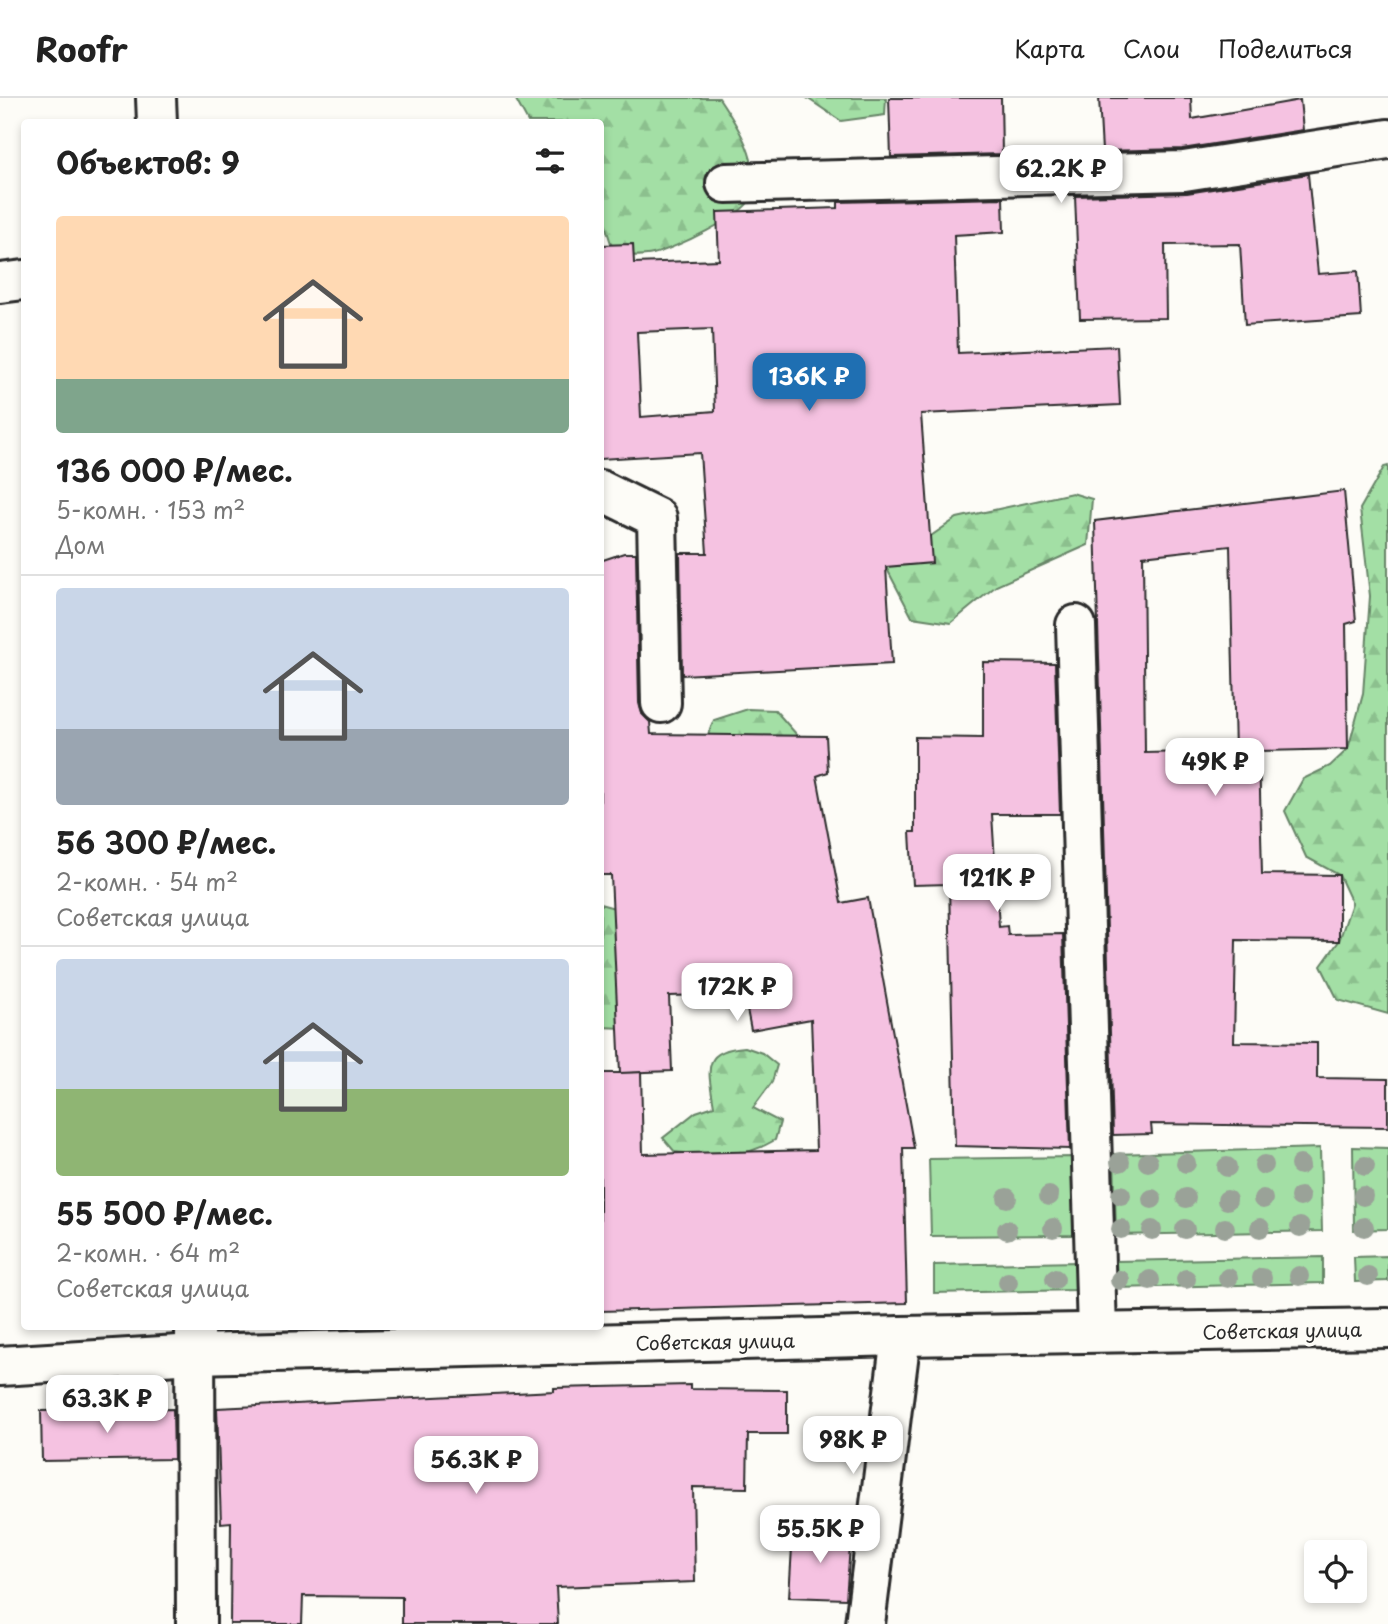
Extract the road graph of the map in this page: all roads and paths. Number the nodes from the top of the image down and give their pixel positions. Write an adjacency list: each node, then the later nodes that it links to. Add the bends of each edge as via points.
1 (156, 98): 2 (street)
2 (157, 119)
3 (1388, 139): 4 (street, via 1184,171)
4 (726, 183)
5 (21, 280): 6 (street)
6 (0, 283)
7 (604, 492): 9 (street, via 657,518)
8 (1076, 625): 11 (street)
9 (661, 703)
10 (1388, 1328): 11 (street, Советская улица)
11 (1097, 1332): 12 (street, Советская улица)
12 (901, 1336): 13 (street, Советская улица); 16 (street)
13 (195, 1340): 14 (street, Советская улица); 15 (street)
14 (0, 1366)
15 (196, 1624)
16 (865, 1624)

